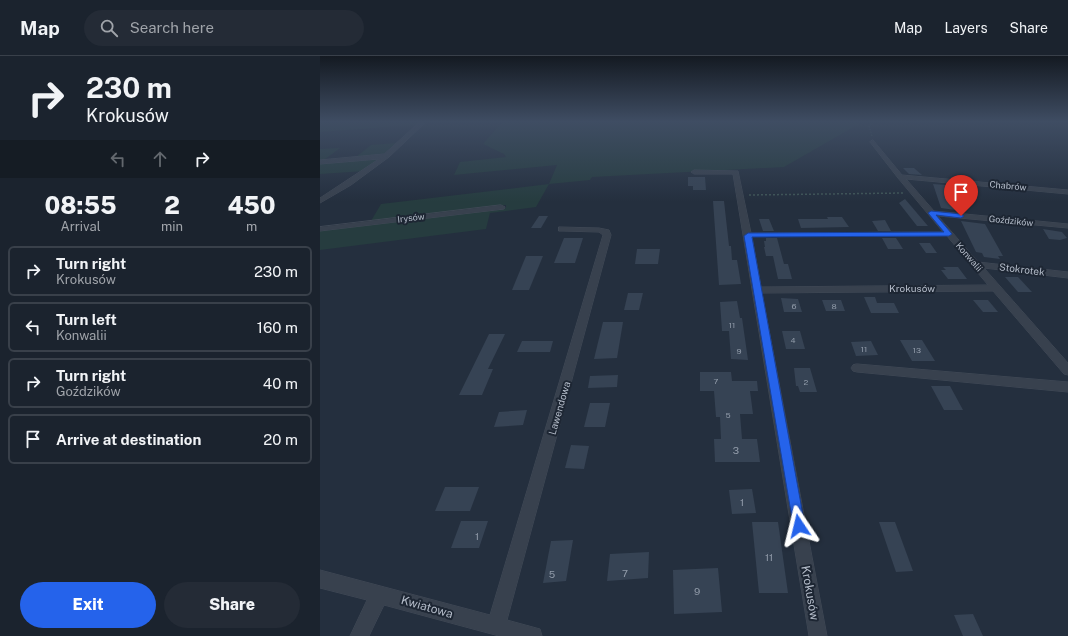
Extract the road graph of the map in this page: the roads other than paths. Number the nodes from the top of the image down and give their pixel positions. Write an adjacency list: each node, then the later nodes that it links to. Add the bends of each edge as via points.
1 (395, 148): 3 (street)
2 (878, 148): 6 (street, Konwalii)
3 (387, 156): 4 (street); 8 (street, via 374,167)
4 (320, 162)
5 (694, 172): 15 (street, Krokusów, via 736,172)
6 (900, 177): 7 (street, Chabrów); 10 (street, Konwalii)
7 (1068, 192)
8 (320, 200)
9 (501, 207): 12 (street, Irysów)
10 (931, 213): 11 (street, Goździków); 14 (street, Konwalii)
11 (1068, 226)
12 (320, 229)
13 (562, 229): 25 (street, Lawendowa, via 600,230 607,235)
14 (949, 234): 15 (street); 16 (street, Konwalii)
15 (748, 236): 19 (street, Krokusów)
16 (975, 264): 17 (street, Stokrotek); 18 (street, Konwalii)
17 (1068, 275)
18 (996, 288): 19 (street, Krokusów); 20 (street, Konwalii)
19 (757, 290): 28 (street, Krokusów)
20 (1066, 366)
21 (857, 368): 22 (street)
22 (1068, 388)
23 (320, 579): 24 (street, Kwiatowa)
24 (380, 594): 25 (street, Kwiatowa); 26 (street)
25 (496, 626): 27 (street, Kwiatowa)
26 (359, 636)
27 (533, 636)
28 (818, 636)

